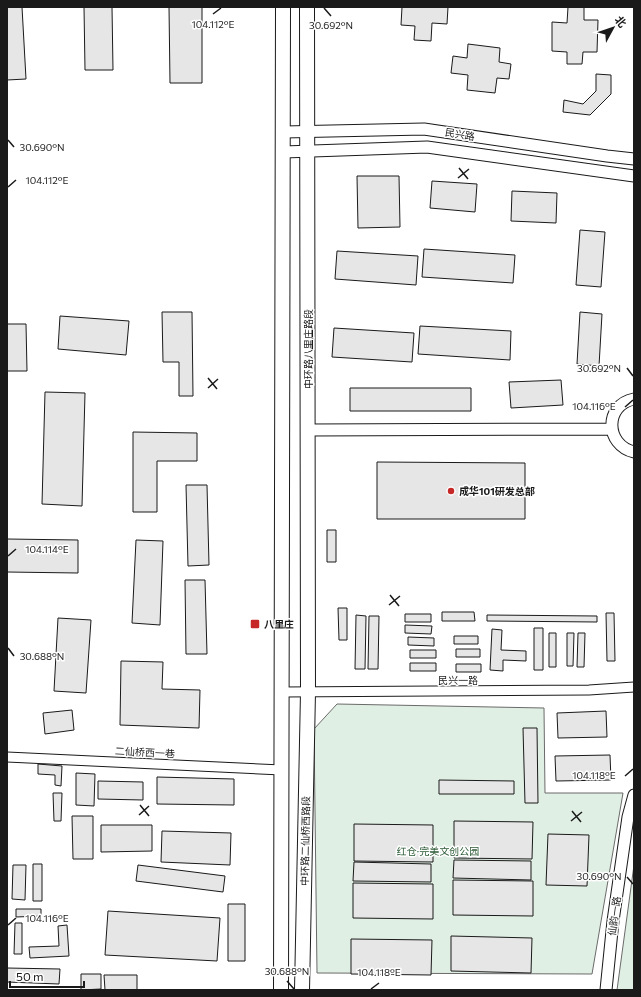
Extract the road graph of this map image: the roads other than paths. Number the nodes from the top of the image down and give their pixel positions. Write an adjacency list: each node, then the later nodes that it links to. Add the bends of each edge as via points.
1 (283, 7): 4 (main road)
2 (307, 7): 3 (main road, 中环路八里庄路段)
3 (308, 131): 4 (street, 民兴路); 5 (main road, 中环路八里庄路段); 7 (street, 民兴路, via 424,129)
4 (284, 132): 6 (main road)
5 (308, 151): 6 (street, 民兴路); 8 (street, 民兴路, via 427,147); 11 (main road, 中环路八里庄路段)
6 (284, 152): 14 (main road)
7 (634, 159)
8 (634, 176)
9 (634, 400): 10 (street, via 622,404 616,411 612,419)
10 (612, 429): 11 (street); 12 (street, via 614,438 620,445 627,451)
11 (308, 430): 15 (main road, 中环路八里庄路段)
12 (634, 452)
13 (634, 687): 15 (street, 民兴一路, via 590,690)
14 (283, 692): 15 (street, 民兴一路); 17 (main road)
15 (308, 692): 20 (main road, 中环路二仙桥西路段)
16 (7, 757): 17 (street, 二仙桥西一巷)
17 (282, 770): 19 (main road)
18 (634, 795): 21 (street, 仙韵一路, via 613,921)
19 (281, 990)
20 (302, 990)
21 (606, 990)

